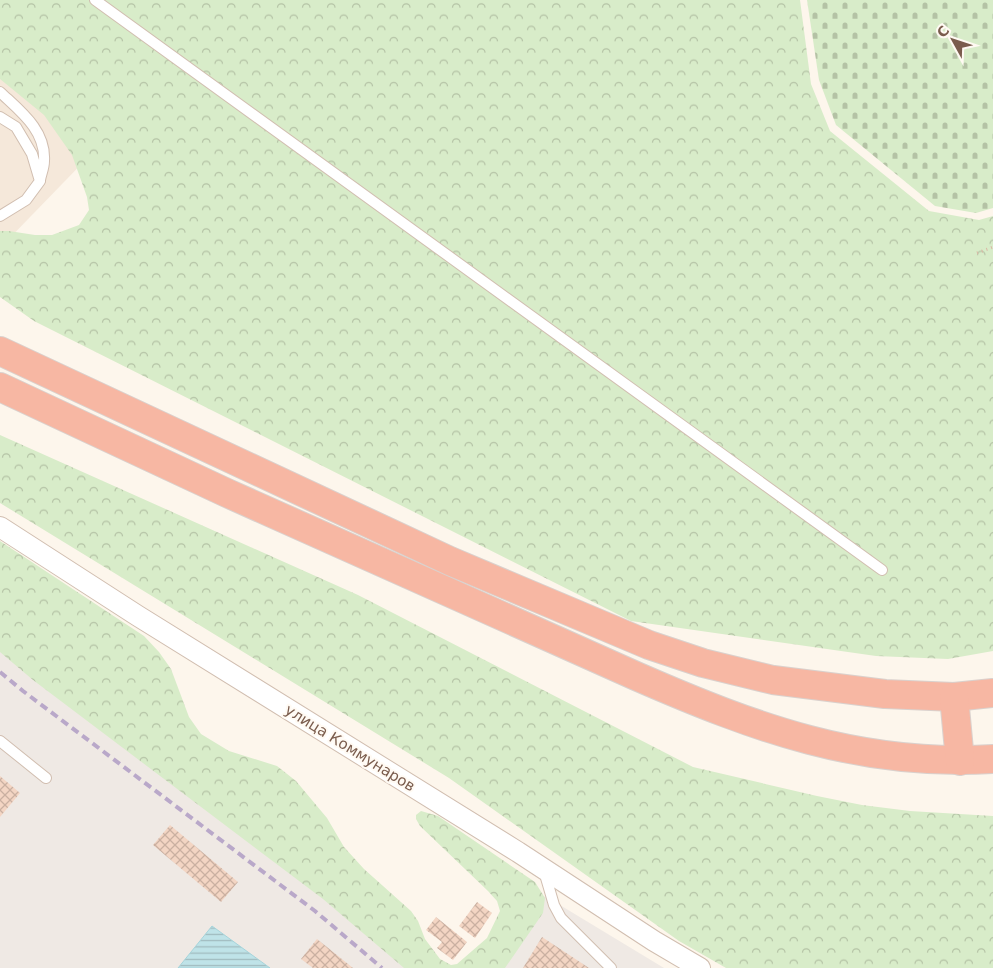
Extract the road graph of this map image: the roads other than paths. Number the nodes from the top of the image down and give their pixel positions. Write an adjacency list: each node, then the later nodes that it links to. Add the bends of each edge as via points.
1 (94, 0): 9 (lane)
2 (0, 92): 4 (lane, via 32,123 42,141 44,161)
3 (0, 117): 4 (lane, via 16,127 32,154)
4 (40, 181): 5 (lane, via 26,200)
5 (0, 216)
6 (0, 351): 11 (highway, via 450,561 649,645 703,663 773,680 885,694)
7 (0, 387): 14 (highway, via 226,493 693,701 769,730 832,746 880,756)
8 (0, 527): 16 (street, улица Коммунаров)
9 (882, 570)
10 (993, 693): 11 (highway)
11 (954, 697): 14 (highway)
12 (0, 740): 15 (lane)
13 (993, 759): 14 (highway)
14 (960, 761)
15 (46, 778)
16 (543, 869): 17 (lane, via 561,918); 18 (street, улица Коммунаров)
17 (611, 968)
18 (700, 968)

